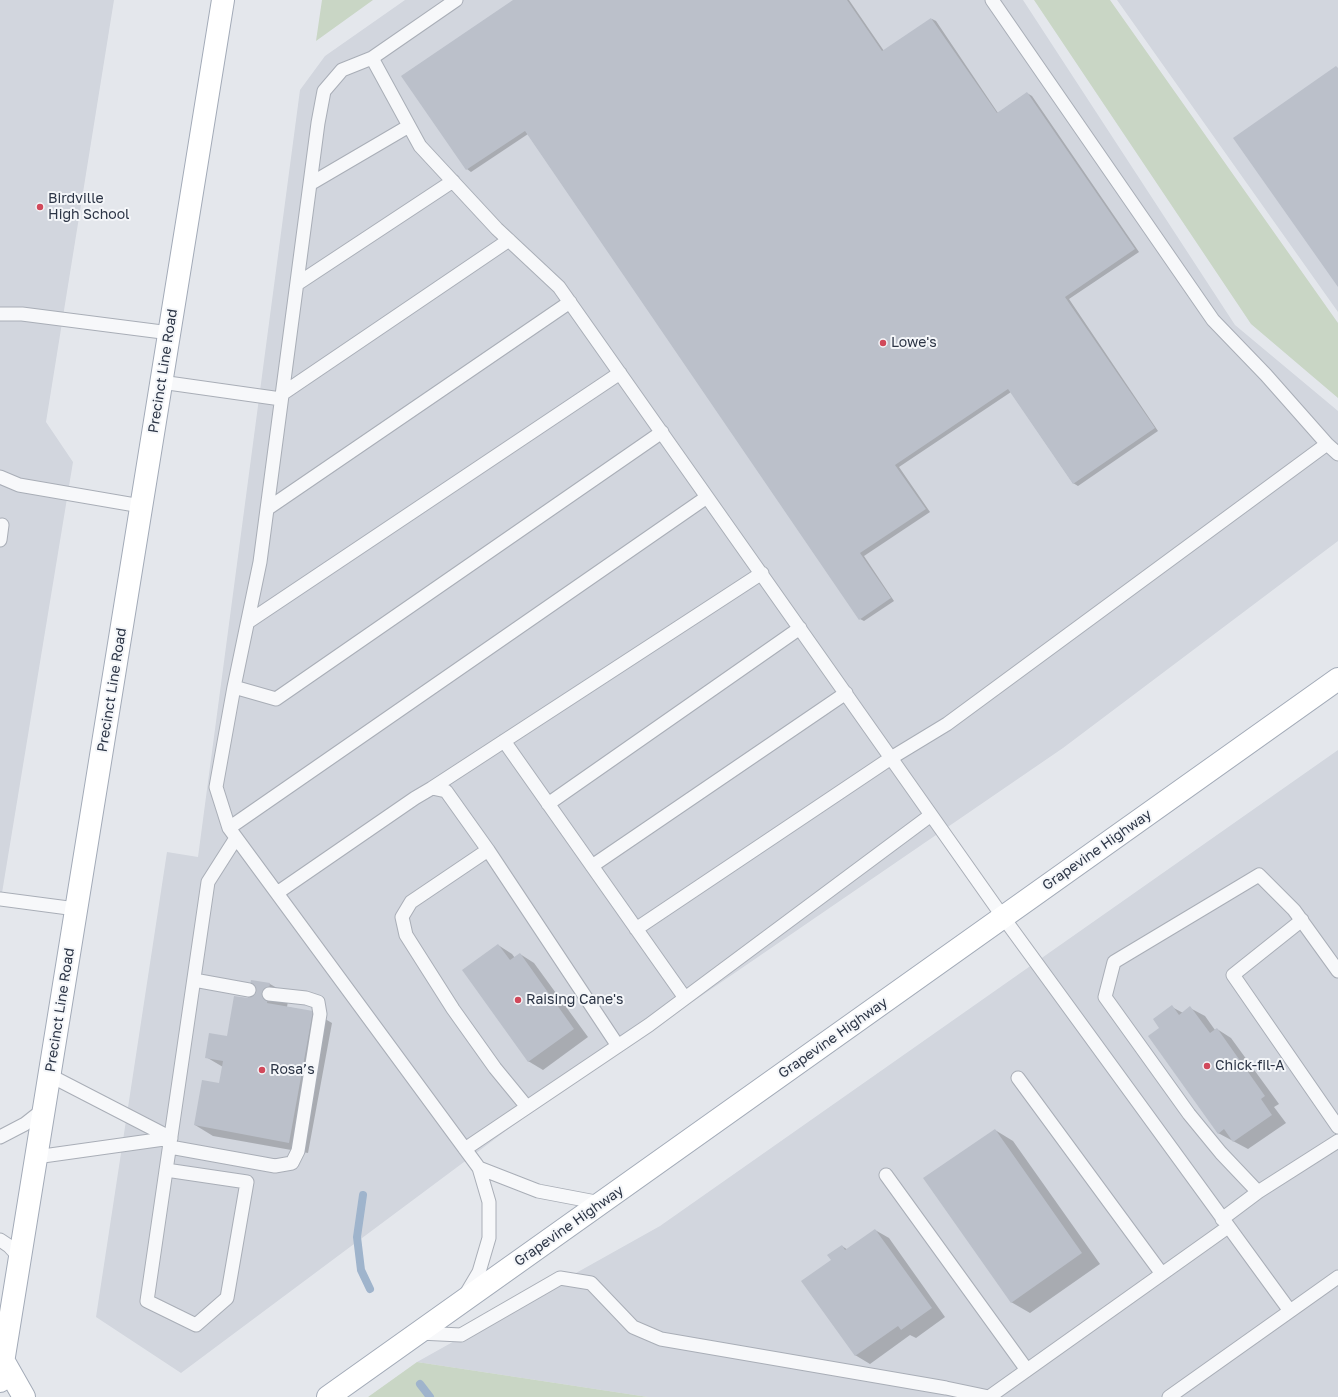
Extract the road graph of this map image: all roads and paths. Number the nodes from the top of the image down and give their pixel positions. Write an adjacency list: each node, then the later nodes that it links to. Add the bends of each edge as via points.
1 (223, 0): 12 (main road, Precinct Line Road)
2 (456, 0): 4 (lane)
3 (992, 0): 17 (lane, via 1213,320)
4 (372, 58): 5 (lane); 7 (lane, via 342,70 324,91)
5 (409, 126): 6 (lane, via 420,146); 7 (lane)
6 (454, 181): 8 (lane); 9 (lane)
7 (310, 184): 9 (lane)
8 (509, 240): 10 (lane, via 559,287); 15 (lane)
9 (297, 284): 15 (lane)
10 (570, 302): 13 (lane); 22 (lane)
11 (0, 314): 12 (lane, via 22,314)
12 (170, 333): 14 (main road, Precinct Line Road)
13 (620, 373): 16 (lane); 26 (lane)
14 (162, 382): 15 (lane); 21 (main road, Precinct Line Road)
15 (282, 396): 22 (lane)
16 (662, 432): 20 (lane); 29 (lane, via 276,700)
17 (1327, 444): 18 (lane); 32 (lane, via 946,724)
18 (1338, 454)
19 (0, 477): 21 (lane, via 19,485)
20 (707, 497): 25 (lane); 36 (lane)
21 (141, 506): 41 (main road, Precinct Line Road)
22 (267, 509): 26 (lane)
23 (2, 525): 24 (lane)
24 (0, 540)
25 (762, 573): 27 (lane); 31 (lane)
26 (248, 622): 29 (lane)
27 (800, 628): 30 (lane); 34 (lane)
28 (1338, 679): 42 (main road, Grapevine Highway)
29 (234, 687): 36 (lane, via 216,787)
30 (846, 693): 32 (lane); 38 (lane)
31 (504, 741): 33 (lane); 34 (lane)
32 (891, 758): 35 (lane); 44 (lane)
33 (432, 788): 37 (lane, via 446,791); 39 (lane)
34 (548, 804): 38 (lane)
35 (931, 815): 42 (lane); 49 (lane)
36 (232, 833): 39 (lane); 46 (lane, via 208,882)
37 (488, 850): 50 (lane); 53 (lane, via 411,902 402,917 406,935 453,1009)
38 (592, 866): 44 (lane)
39 (277, 893): 59 (lane)
40 (0, 899): 41 (lane)
41 (76, 909): 51 (main road, Precinct Line Road)
42 (1003, 917): 65 (main road, Grapevine Highway); 66 (lane)
43 (1302, 920): 45 (lane); 55 (lane, via 1233,975); 64 (lane, via 1260,875 1114,962 1105,996 1190,1114 1221,1153)
44 (636, 929): 49 (lane)
45 (1338, 971)
46 (194, 980): 47 (lane); 58 (lane)
47 (249, 990)
48 (269, 994): 58 (lane, via 306,998 318,1002 320,1014 298,1151 292,1163 276,1166)
49 (684, 998): 50 (lane)
50 (618, 1046): 53 (lane)
51 (49, 1075): 54 (main road, Precinct Line Road); 58 (lane)
52 (1018, 1078): 69 (lane)
53 (527, 1107): 59 (lane)
54 (44, 1109): 56 (lane, via 25,1124); 60 (main road, Precinct Line Road)
55 (1338, 1127)
56 (0, 1138)
57 (1338, 1141): 64 (lane)
58 (170, 1142): 60 (lane); 62 (lane)
59 (465, 1149): 61 (lane)
60 (36, 1157): 68 (main road, Precinct Line Road)
61 (479, 1168): 65 (lane, via 538,1191); 71 (lane, via 489,1202 489,1238 479,1272)
62 (166, 1170): 62 (lane, via 147,1301 196,1325 228,1298 247,1182)
63 (886, 1175): 75 (lane)
64 (1258, 1192): 66 (lane)
65 (601, 1203): 71 (main road, Grapevine Highway)
66 (1225, 1223): 69 (lane); 72 (lane)
67 (0, 1240): 68 (lane)
68 (20, 1258): 74 (main road, Precinct Line Road)
69 (1162, 1274): 75 (lane)
70 (1338, 1277): 72 (lane)
71 (461, 1302): 73 (main road, Grapevine Highway)
72 (1290, 1311): 79 (lane)
73 (418, 1333): 77 (main road, Grapevine Highway); 78 (lane, via 461,1335 560,1278 591,1283 633,1327 661,1339)
74 (2, 1370): 76 (main road)
75 (1027, 1370): 78 (lane)
76 (24, 1397)
77 (328, 1397)
78 (989, 1397)
79 (1169, 1397)

